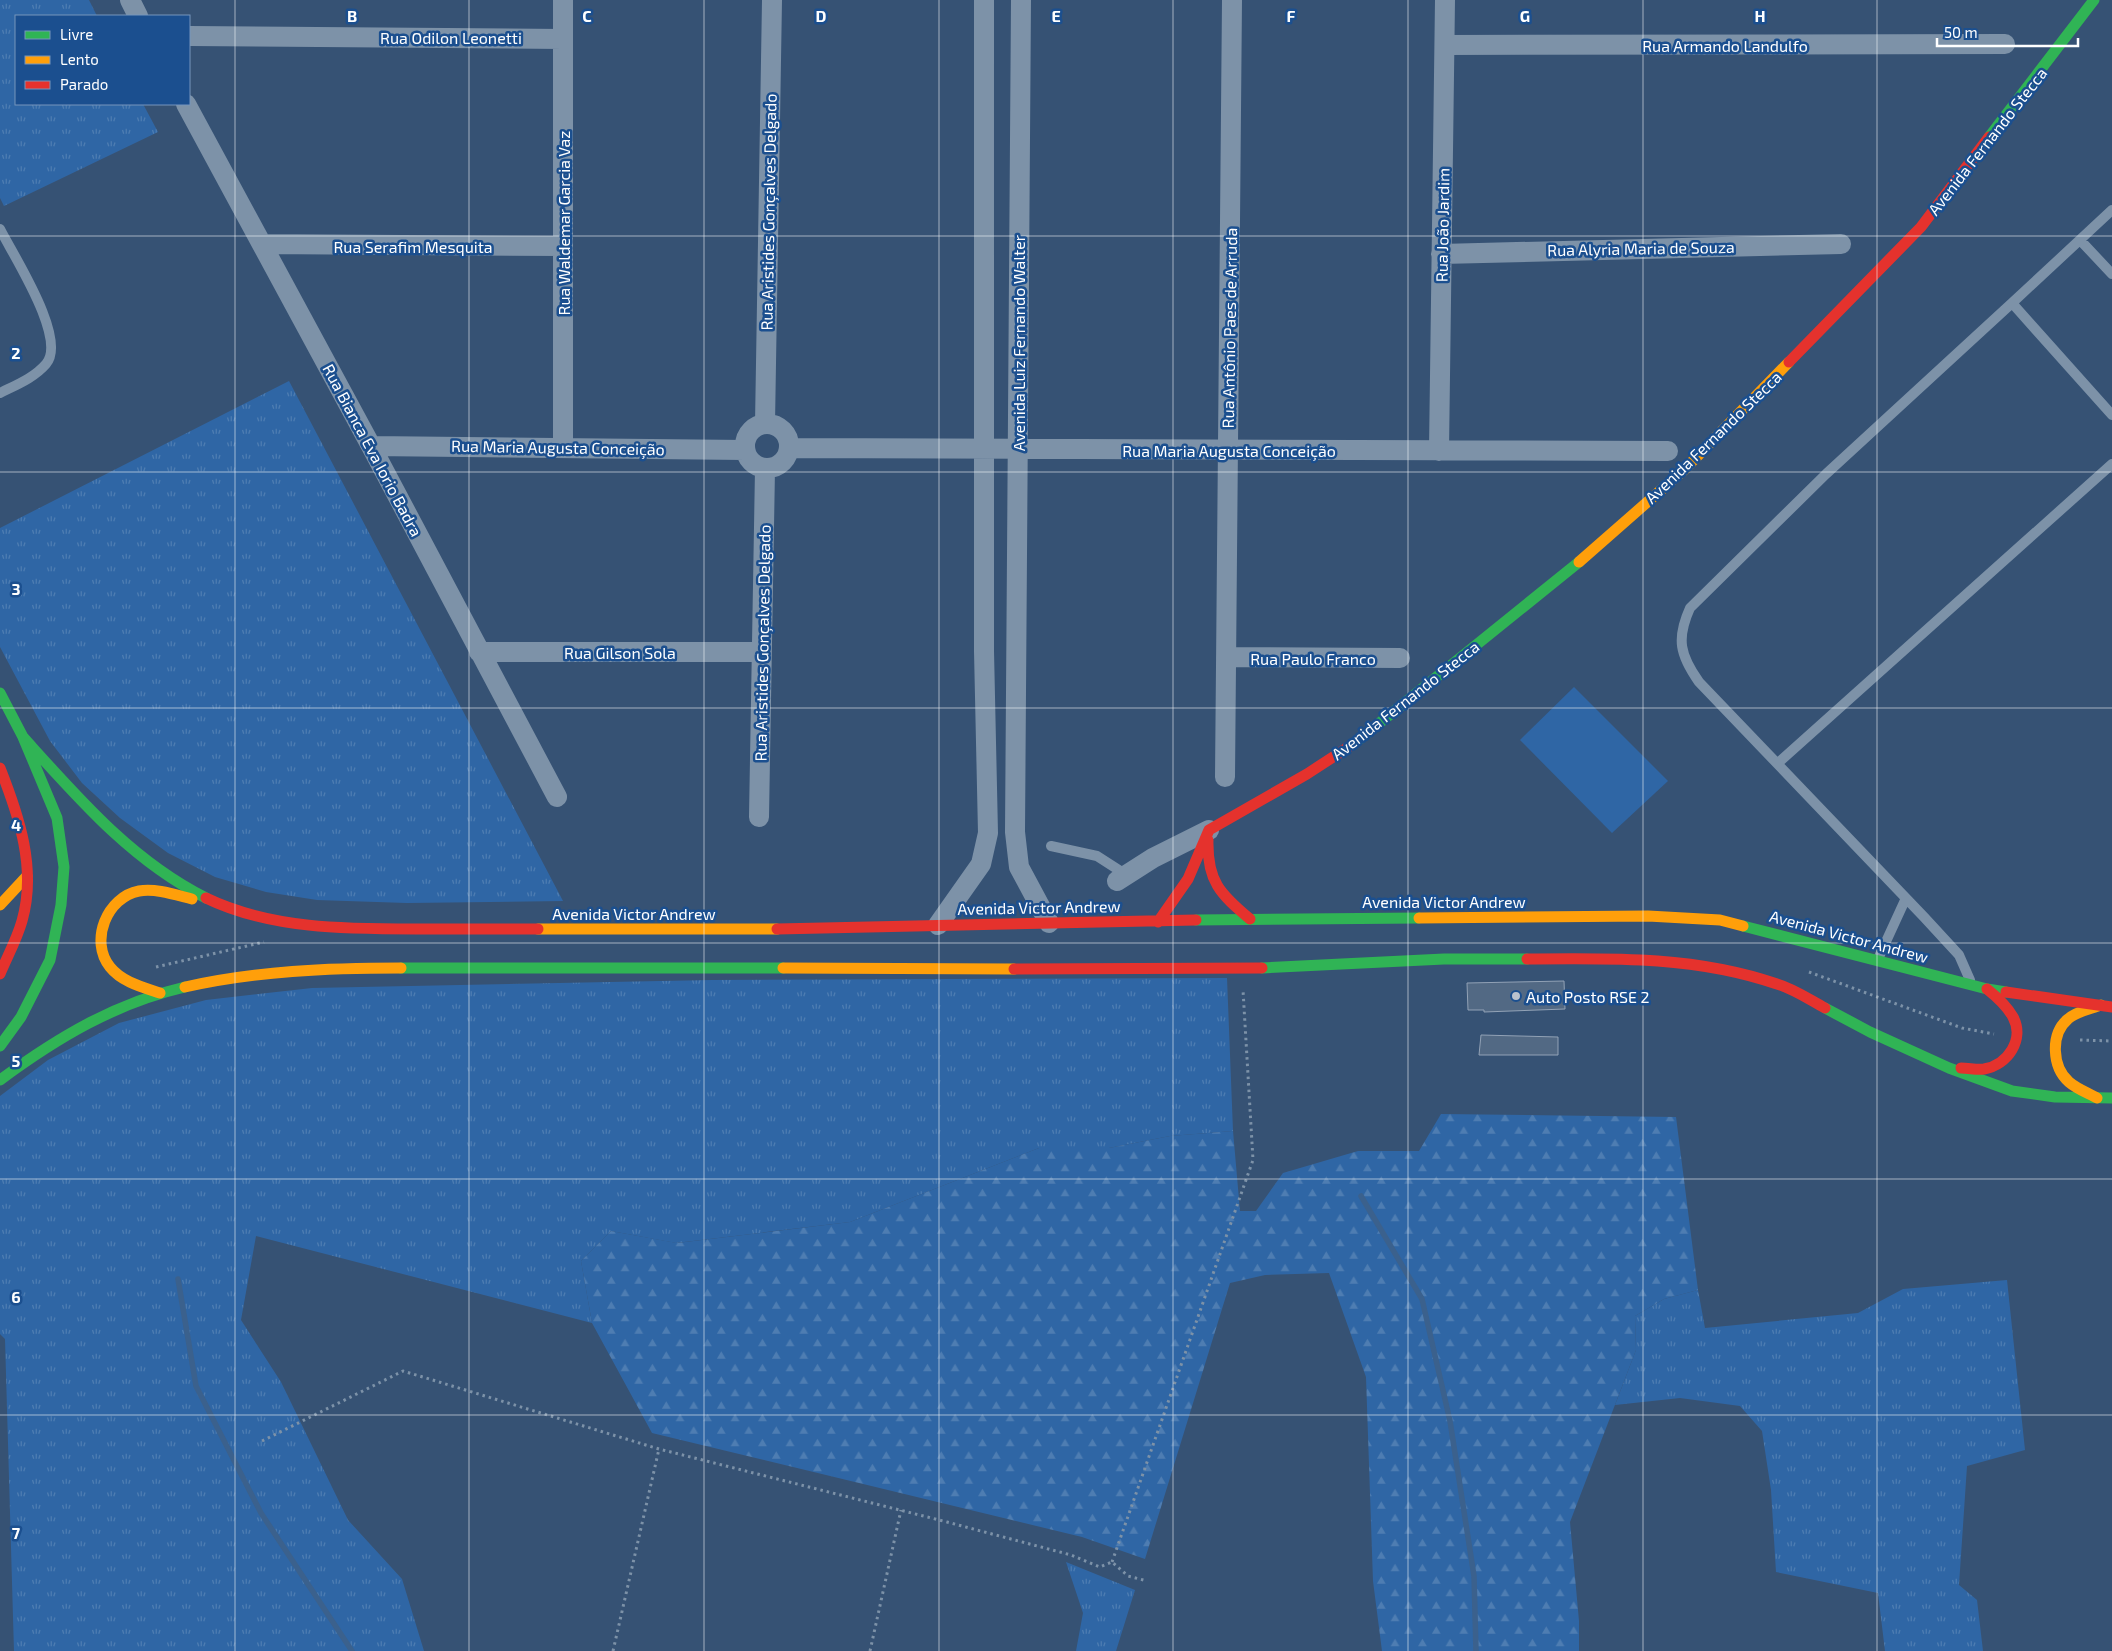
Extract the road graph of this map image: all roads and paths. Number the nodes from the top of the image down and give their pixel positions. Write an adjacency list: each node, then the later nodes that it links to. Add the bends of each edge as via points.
1 (130, 0): 9 (street)
2 (563, 0): 11 (street, Rua Waldemar Garcia Vaz)
3 (772, 0): 26 (street, Rua Aristides Gonçalves Delgado)
4 (984, 0): 30 (street, Avenida Luiz Fernando Walter)
5 (1021, 0): 31 (street, Avenida Luiz Fernando Walter)
6 (1232, 0): 33 (street, Rua Antônio Paes de Arruda)
7 (1445, 0): 13 (street, Rua João Jardim)
8 (2094, 0): 51 (main road, Avenida Fernando Stecca, via 1921,227 1685,469 1550,587 1356,742)
9 (138, 15)
10 (190, 36): 11 (street, Rua Odilon Leonetti)
11 (563, 38): 20 (street, Rua Waldemar Garcia Vaz)
12 (2004, 44): 13 (street, Rua Armando Landulfo)
13 (1445, 45): 21 (street, Rua João Jardim)
14 (187, 105): 18 (street, Rua Bianca Eva Iorio Badra)
15 (2112, 210): 17 (lane)
16 (0, 229): 24 (lane, via 46,317 52,344 47,363 27,380)
17 (2080, 240): 22 (lane); 23 (lane)
18 (262, 244): 20 (street, Rua Serafim Mesquita); 27 (street, Rua Bianca Eva Iorio Badra)
19 (1841, 244): 21 (street, Rua Alyria Maria de Souza)
20 (563, 246): 28 (street, Rua Waldemar Garcia Vaz)
21 (1441, 254): 34 (street, Rua João Jardim)
22 (2112, 274)
23 (2012, 303): 25 (lane); 46 (lane, via 1826,474 1690,608 1682,626 1681,640 1689,667)
24 (0, 393)
25 (2112, 415)
26 (765, 424): 29 (street, via 773,424 785,433); 32 (street, via 752,430 745,442)
27 (371, 446): 28 (street, Rua Maria Augusta Conceição); 39 (street, Rua Bianca Eva Iorio Badra)
28 (563, 447): 32 (street, Rua Maria Augusta Conceição)
29 (790, 448): 30 (street, Rua Maria Augusta Conceição); 37 (street, via 779,466)
30 (984, 448): 31 (street, Rua Maria Augusta Conceição); 38 (street, Avenida Luiz Fernando Walter)
31 (1017, 449): 33 (street, Rua Maria Augusta Conceição); 43 (street, Avenida Luiz Fernando Walter)
32 (745, 450): 37 (street, via 752,462)
33 (1228, 450): 34 (street, Rua Maria Augusta Conceição); 41 (street, Rua Antônio Paes de Arruda)
34 (1439, 451): 35 (street, Rua Maria Augusta Conceição)
35 (1668, 451)
36 (2112, 464): 46 (lane)
37 (764, 469): 40 (street, Rua Aristides Gonçalves Delgado)
38 (984, 651): 43 (street, Avenida Luiz Fernando Walter, via 999,685 1009,690); 61 (street, Avenida Luiz Fernando Walter, via 988,833 981,864)
39 (479, 652): 40 (street, Rua Gilson Sola); 49 (street, Rua Bianca Eva Iorio Badra)
40 (761, 652): 50 (street, Rua Aristides Gonçalves Delgado)
41 (1226, 657): 42 (street, Rua Paulo Franco); 48 (street, Rua Antônio Paes de Arruda)
42 (1400, 658)
43 (1015, 685): 60 (street, Avenida Luiz Fernando Walter, via 1015,832 1019,867)
44 (0, 694): 45 (main road)
45 (23, 736): 56 (main road, Avenida Victor Andrew, via 103,826 149,864); 69 (main road, via 57,818 64,867 61,905 50,960 21,1016)
46 (1778, 763): 55 (lane)
47 (0, 768): 53 (main road, via 14,803)
48 (1225, 777)
49 (557, 797)
50 (759, 817)
51 (1209, 830): 54 (street, Avenida Fernando Stecca); 58 (main road, via 1209,874 1217,890); 59 (main road, via 1200,856 1174,906)
52 (1051, 846): 54 (lane, via 1098,856)
53 (28, 876): 57 (main road); 64 (main road, via 22,920)
54 (1121, 877)
55 (1906, 898): 62 (lane); 65 (lane, via 1959,955)
56 (218, 904): 61 (main road, Avenida Victor Andrew, via 291,924 351,929 808,929); 67 (main road, via 138,891 116,903 105,917 101,949 106,961 128,982)
57 (0, 905)
58 (1250, 919): 59 (main road, Avenida Victor Andrew); 62 (main road, Avenida Victor Andrew, via 1648,916 1720,920)
59 (1158, 922): 60 (main road, Avenida Victor Andrew)
60 (1049, 923): 61 (main road, Avenida Victor Andrew)
61 (938, 925)
62 (1877, 960): 65 (main road, Avenida Victor Andrew)
63 (1241, 969): 67 (main road, via 330,968 274,971); 70 (main road, via 1444,959 1620,958 1674,961 1728,970 1779,984 1870,1032); 77 (path, via 1253,1160)
64 (0, 974)
65 (1973, 985): 66 (main road, Avenida Victor Andrew)
66 (1987, 989): 68 (main road, Avenida Victor Andrew); 70 (main road, via 2006,1004 2013,1015 2018,1039 2011,1054 1987,1069)
67 (160, 993): 71 (main road, via 74,1030)
68 (2107, 1006): 73 (main road, via 2070,1018 2059,1028 2055,1039 2058,1065 2068,1081)
69 (0, 1046)
70 (1949, 1068): 73 (main road, via 2012,1091)
71 (0, 1080)
72 (2112, 1098): 73 (main road)
73 (2099, 1099)
74 (262, 1442): 75 (path, via 403,1371)
75 (659, 1449): 76 (path); 79 (path)
76 (901, 1510): 77 (path, via 1071,1555 1100,1567); 80 (path)
77 (1112, 1562): 78 (path, via 1128,1576)
78 (1147, 1581)
79 (613, 1651)
80 (870, 1651)

